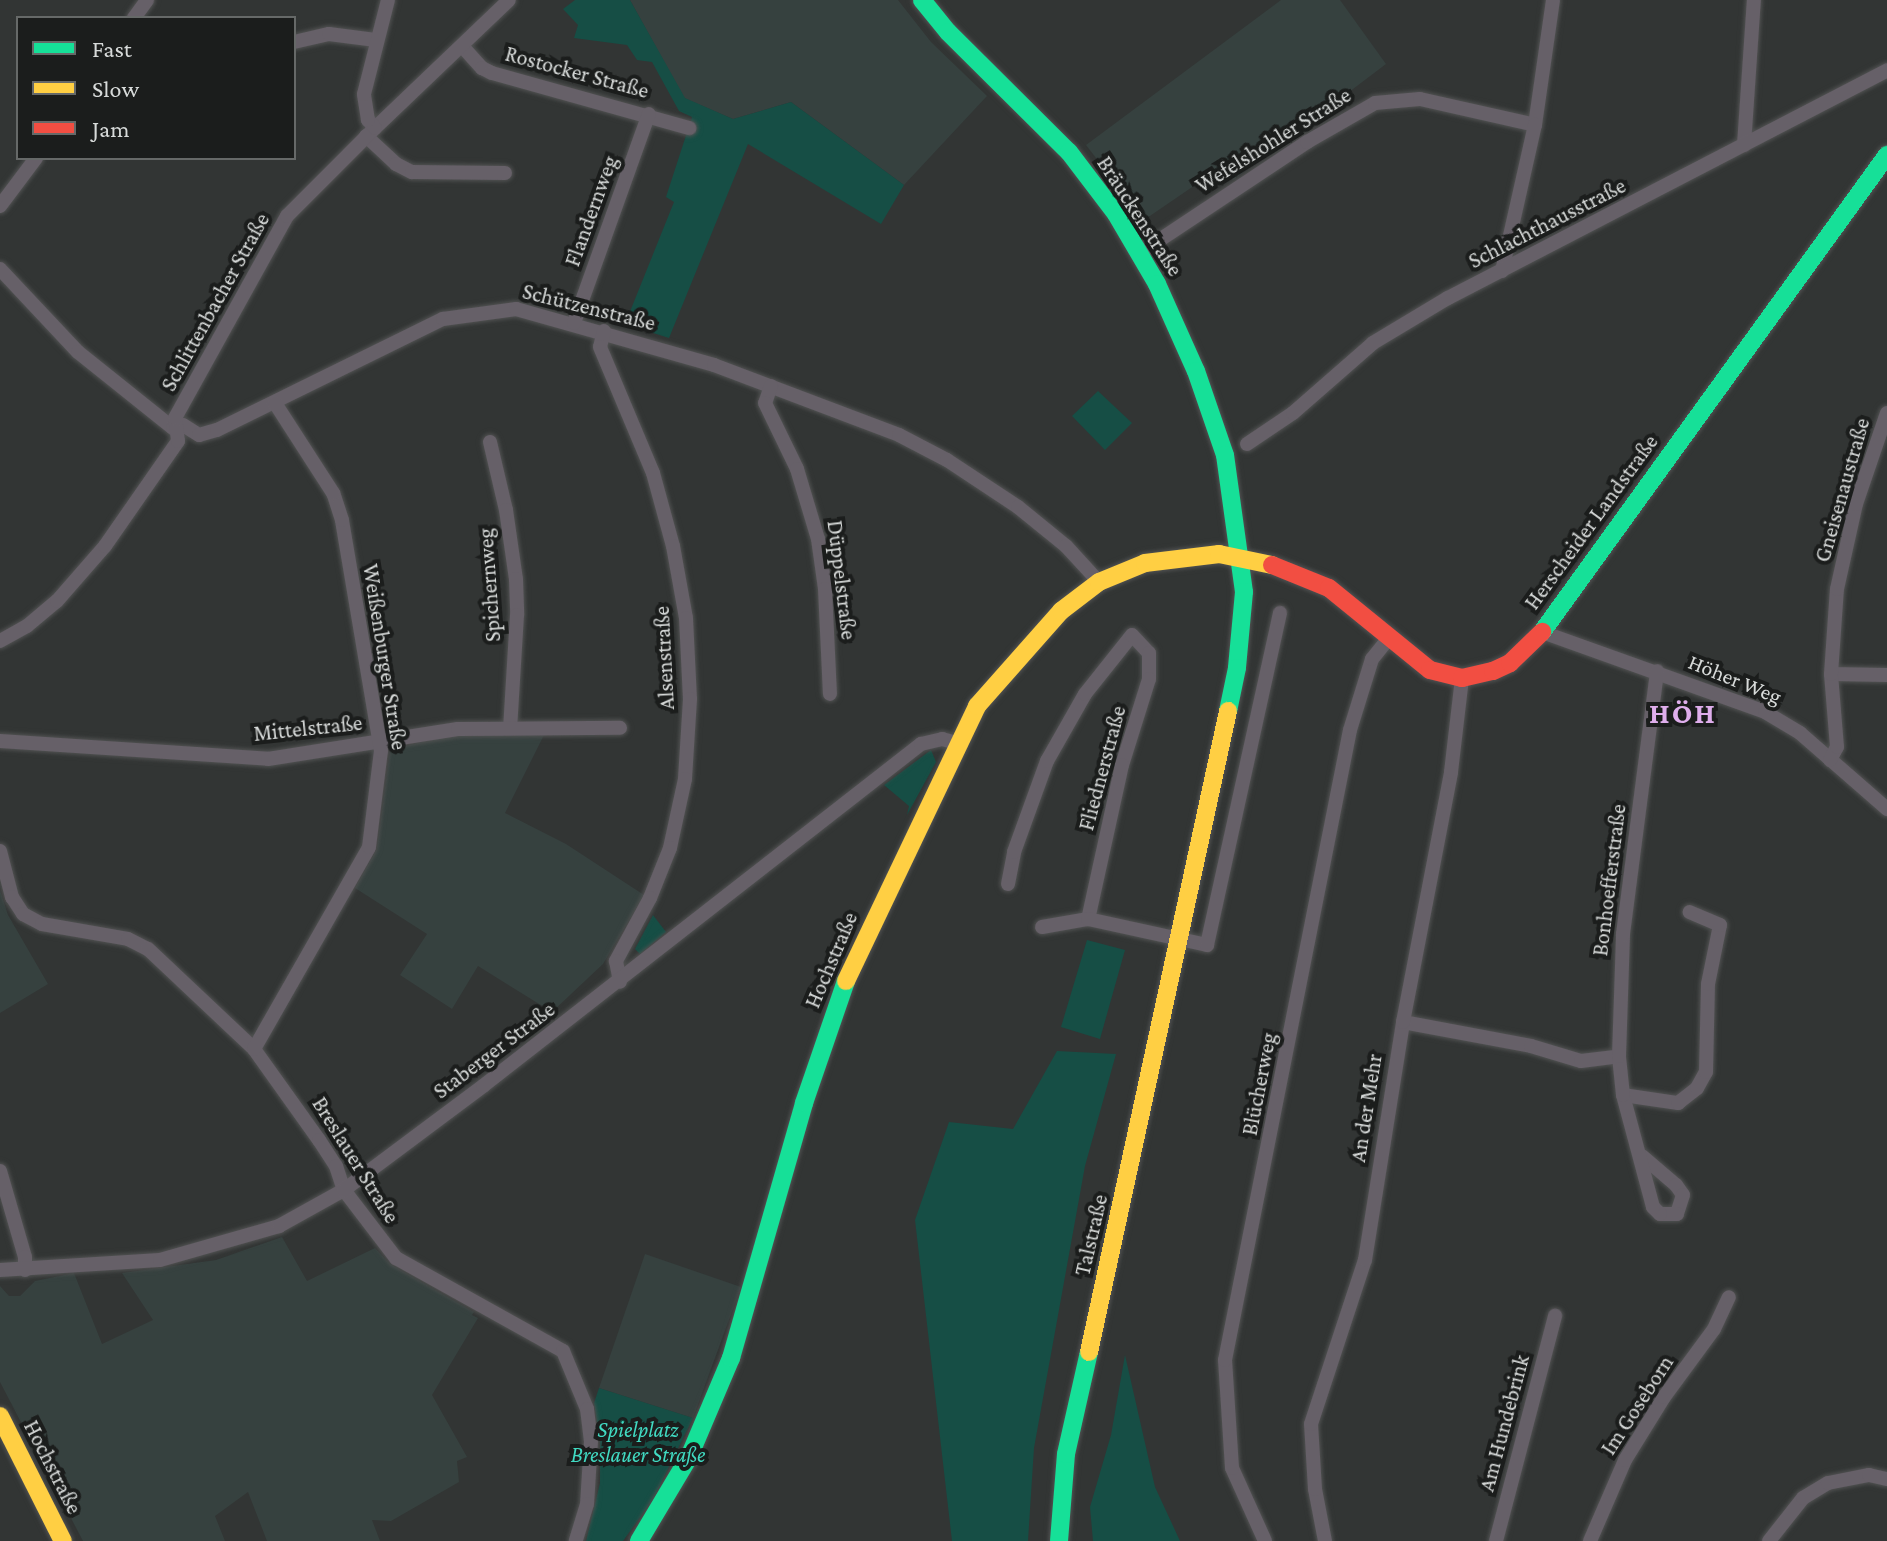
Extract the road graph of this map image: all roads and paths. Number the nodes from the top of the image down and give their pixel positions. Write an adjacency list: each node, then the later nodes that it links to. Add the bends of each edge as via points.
1 (388, 0): 6 (street)
2 (509, 0): 8 (street, Schlittenbacher Straße)
3 (922, 0): 19 (main road, Bräuckenstraße, via 1069,152)
4 (1553, 0): 11 (street)
5 (1754, 0): 14 (street)
6 (376, 40): 7 (street, via 329,34); 13 (street, via 364,94)
7 (296, 42)
8 (462, 46): 10 (street, Rostocker Straße, via 492,73); 13 (street, Schlittenbacher Straße)
9 (1887, 70): 14 (street, Schlachthausstraße)
10 (649, 114): 12 (street, Rostocker Straße); 22 (street, Flandernweg)
11 (1535, 125): 19 (street, Wefelshohler Straße, via 1420,99 1375,103); 21 (street)
12 (689, 128)
13 (370, 132): 17 (street, via 396,164 412,172); 27 (street, Schlittenbacher Straße, via 287,216 175,418)
14 (1744, 145): 21 (street, Schlachthausstraße)
15 (1887, 155): 33 (main road, Herscheider Landstraße)
16 (34, 160): 18 (street)
17 (505, 173)
18 (0, 206)
19 (1140, 253): 30 (main road, Bräuckenstraße, via 1174,320 1216,427)
20 (0, 269): 27 (street, via 78,352)
21 (1502, 271): 29 (street, Schlachthausstraße, via 1373,343 1293,413)
22 (574, 323): 23 (street, Schützenstraße); 25 (street, Schützenstraße, via 516,309 443,319)
23 (604, 331): 24 (street, Schützenstraße); 54 (street, Alsenstraße, via 600,347 653,473 673,546 686,618 690,699 685,779 670,848 616,961)
24 (771, 386): 31 (street, Schützenstraße, via 872,423 947,460 1052,534); 40 (street, Düppelstraße, via 765,403 797,469 818,539)
25 (275, 403): 27 (street, Schützenstraße, via 199,435); 44 (street, Weißenburger Straße, via 329,485 342,520)
26 (1887, 413): 37 (street, Gneisenaustraße, via 1845,545)
27 (177, 427): 35 (street, Schlittenbacher Straße, via 178,441 97,557 57,601)
28 (490, 442): 41 (street, Spichernweg, via 516,579)
29 (1247, 444)
30 (1241, 555): 31 (main road, Hochstraße, via 1178,556); 34 (main road, via 1329,588); 53 (main road, Talstraße, via 1244,610 1237,668)
31 (1099, 582): 45 (main road, Hochstraße, via 1061,611 1021,655 977,706)
32 (1280, 613): 53 (street, via 1207,945)
33 (1542, 632): 36 (street, Höher Weg); 39 (main road, Herscheider Landstraße, via 1510,663)
34 (1389, 638): 39 (main road, via 1430,670); 72 (street, Blücherweg, via 1372,659 1350,730 1225,1360 1232,1468)
35 (0, 641)
36 (1657, 671): 46 (street, Höher Weg, via 1765,712); 57 (street, Bonhoefferstraße, via 1623,934)
37 (1831, 674): 38 (street); 46 (street, Gneisenaustraße, via 1837,739)
38 (1887, 675)
39 (1462, 678): 55 (street, An der Mehr, via 1451,772)
40 (830, 694)
41 (510, 728): 42 (street, Mittelstraße); 44 (street, Mittelstraße, via 458,729)
42 (620, 728)
43 (0, 741): 44 (street, Mittelstraße, via 268,759)
44 (380, 742): 56 (street, Weißenburger Straße, via 369,847)
45 (957, 743): 54 (street, Staberger Straße, via 942,739 921,744); 70 (main road, Hochstraße, via 831,1020 719,1390 682,1471)
46 (1830, 760): 47 (street, Höher Weg)
47 (1887, 809)
48 (0, 851): 56 (street, Breslauer Straße, via 12,897 23,914 42,924 128,939 148,949)
49 (1008, 884): 51 (street, Fliednerstraße, via 1017,842 1047,761 1085,694 1132,635 1149,653 1149,679 1122,765)
50 (1690, 912): 58 (street, via 1720,925 1708,984 1706,1072 1697,1088 1678,1103)
51 (1088, 919): 52 (street); 53 (street)
52 (1042, 927)
53 (1181, 941): 71 (main road, Talstraße, via 1066,1454)
54 (620, 982): 61 (street, Staberger Straße)
55 (1403, 1022): 57 (street, via 1581,1061); 73 (street, An der Mehr, via 1365,1260 1311,1424)
56 (254, 1049): 61 (street, Breslauer Straße, via 336,1166)
57 (1619, 1056): 58 (street, Bonhoefferstraße)
58 (1623, 1095): 59 (street, Bonhoefferstraße)
59 (1642, 1156)
60 (0, 1171): 63 (street)
61 (344, 1190): 63 (street, Staberger Straße, via 279,1226 220,1246 160,1260); 69 (street, Breslauer Straße, via 396,1258 563,1351 587,1409 591,1441 587,1504)
62 (0, 1270): 63 (street, Staberger Straße)
63 (25, 1270)
64 (1729, 1297): 75 (street, Im Goseborn, via 1714,1329 1625,1460)
65 (1555, 1316): 74 (street, Am Hundebrink)
66 (0, 1416): 68 (main road, Hochstraße)
67 (1887, 1479): 76 (street, via 1869,1475 1828,1483 1803,1498)
68 (63, 1541)
69 (576, 1541)
70 (639, 1541)
71 (1059, 1541)
72 (1265, 1541)
73 (1325, 1541)
74 (1496, 1541)
75 (1590, 1541)
76 (1769, 1541)

